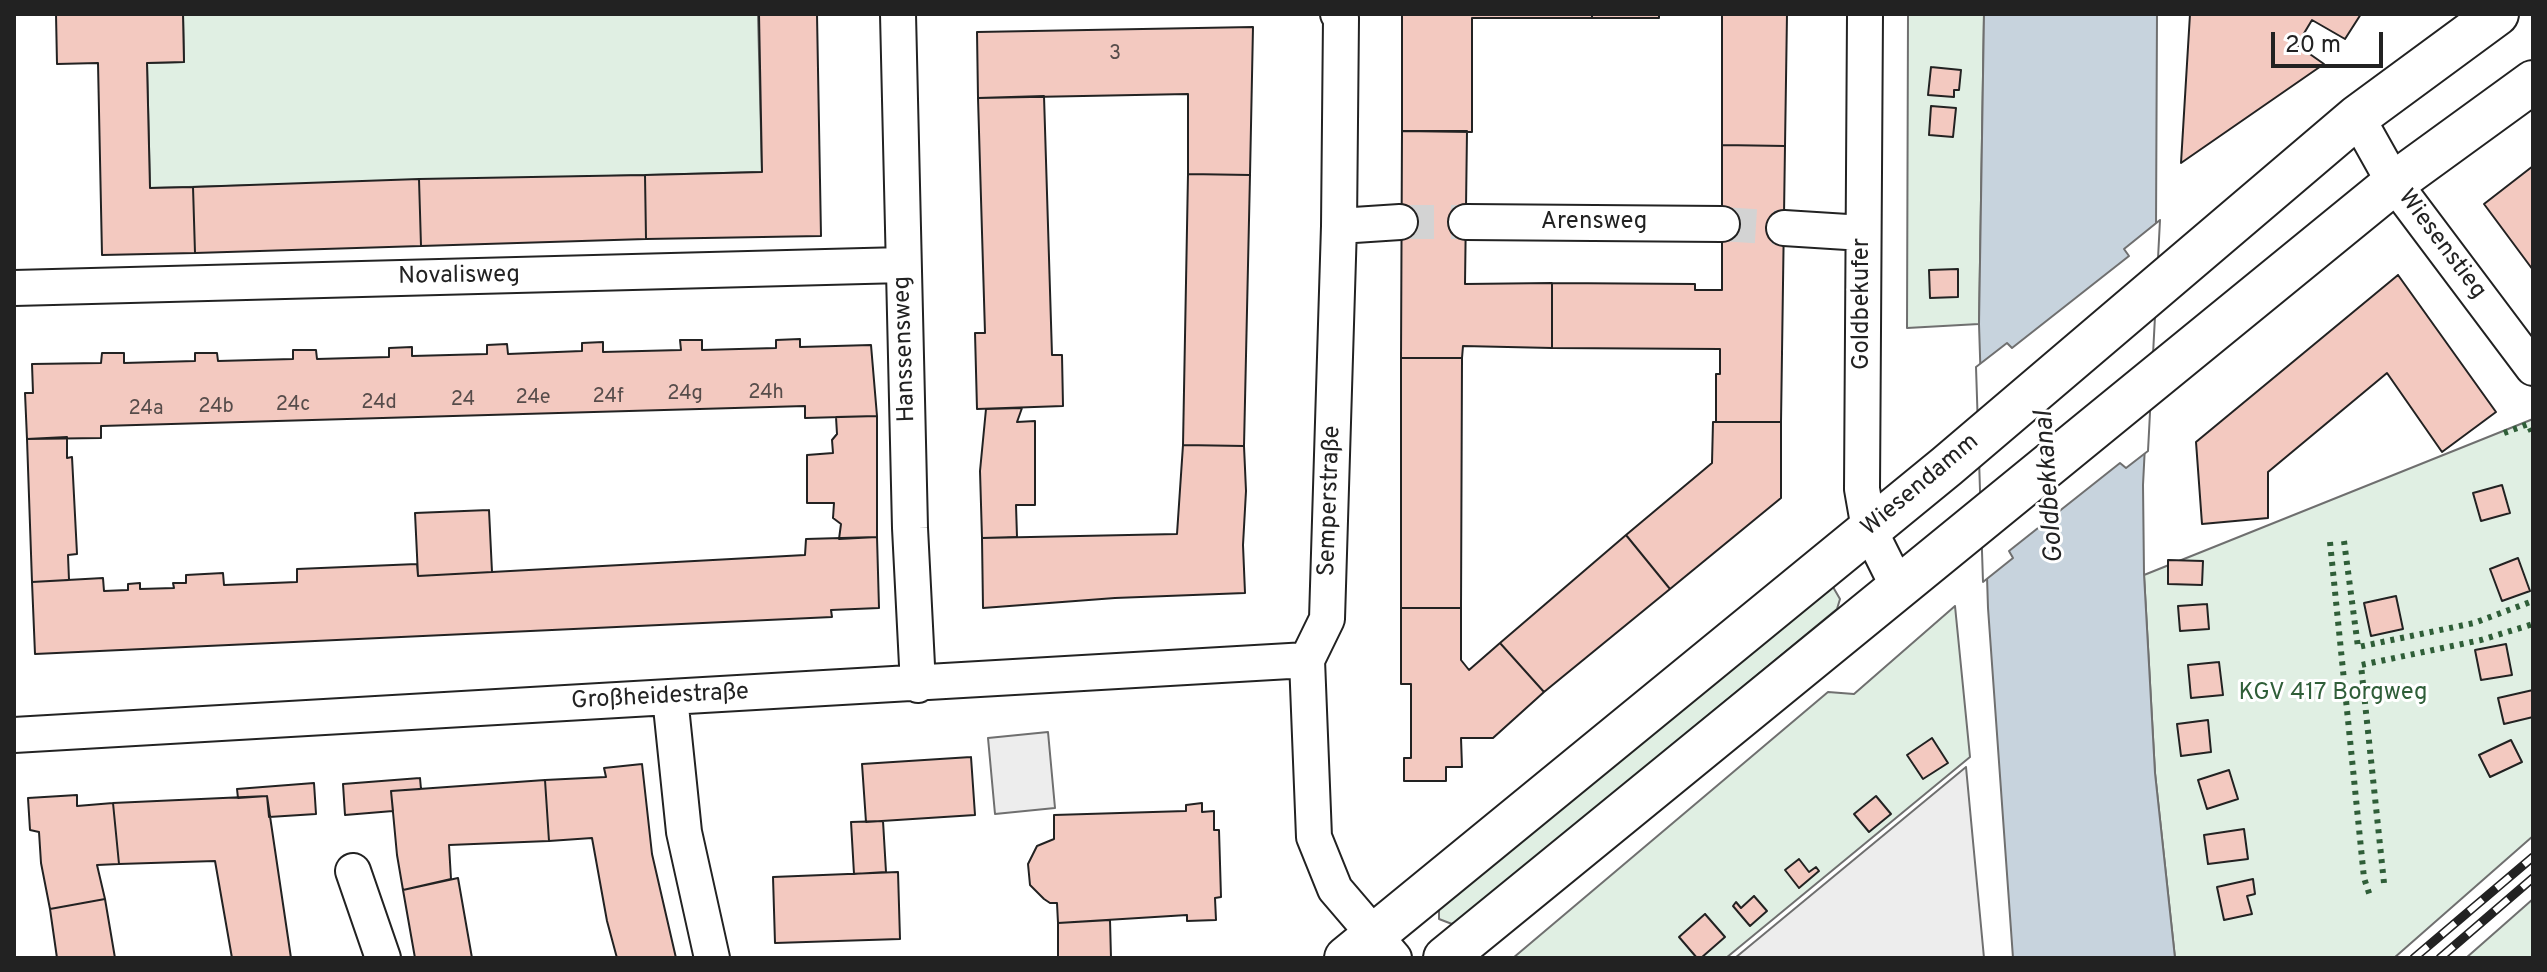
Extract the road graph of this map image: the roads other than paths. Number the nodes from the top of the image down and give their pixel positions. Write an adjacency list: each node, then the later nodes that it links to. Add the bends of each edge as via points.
1 (898, 14): 14 (street, Hanssensweg)
2 (1338, 14): 11 (street, Semperstraße)
3 (1865, 14): 13 (street, Goldbekufer)
4 (2497, 14): 6 (street, Wiesendamm)
5 (2533, 82): 7 (street)
6 (2357, 117): 7 (street, Wiesenstieg); 17 (street, Wiesendamm)
7 (2394, 183): 16 (street, Wiesenstieg); 18 (street)
8 (1400, 222): 11 (street)
9 (1466, 222): 10 (street, Arensweg)
10 (1722, 224)
11 (1339, 226): 19 (street, Semperstraße, via 1327,619)
12 (1784, 228): 13 (street)
13 (1863, 233): 17 (street, Goldbekufer, via 1862,489)
14 (903, 265): 15 (street, Novalisweg); 20 (street, Hanssensweg)
15 (14, 288)
16 (2533, 368)
17 (1869, 529): 18 (street, Goldbekufer); 24 (street, Wiesendamm)
18 (1898, 587): 27 (street)
19 (1307, 660): 20 (street, Großheidestraße); 24 (street, Semperstraße, via 1314,837 1335,889)
20 (918, 685): 21 (street, Großheidestraße)
21 (670, 697): 22 (street, Großheidestraße); 26 (street, via 684,832)
22 (14, 735)
23 (353, 871): 25 (street)
24 (1371, 951)
25 (383, 958)
26 (712, 958)
27 (1445, 958)

